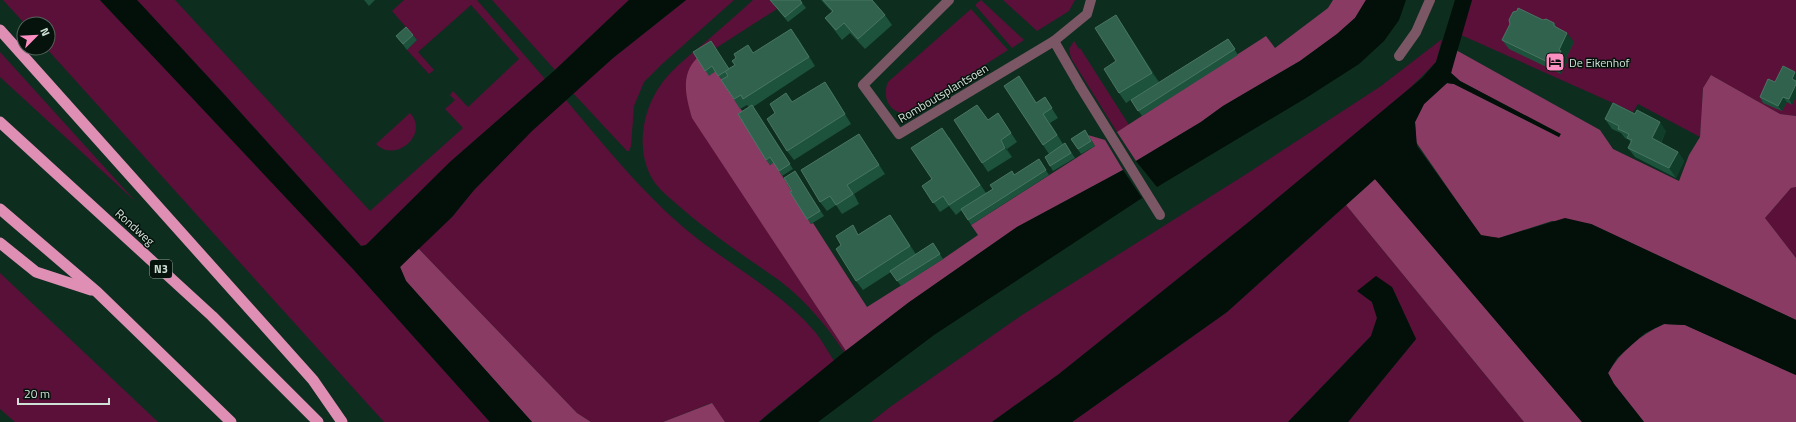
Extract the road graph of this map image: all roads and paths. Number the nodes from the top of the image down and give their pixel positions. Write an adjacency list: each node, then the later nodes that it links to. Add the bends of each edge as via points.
1 (949, 0): 5 (street, Romboutsplantsoen, via 862,85 899,134)
2 (1091, 0): 5 (street, Romboutsplantsoen, via 1087,14)
3 (1430, 0): 6 (street, via 1416,32)
4 (0, 30): 14 (highway, via 313,380)
5 (1054, 41): 9 (street)
6 (1399, 56)
7 (0, 122): 13 (highway, Rondweg / N3, via 212,316)
8 (0, 209): 11 (highway)
9 (1160, 215)
10 (0, 243): 11 (highway, via 36,272)
11 (97, 292): 12 (highway)
12 (231, 422)
13 (318, 422)
14 (342, 422)

